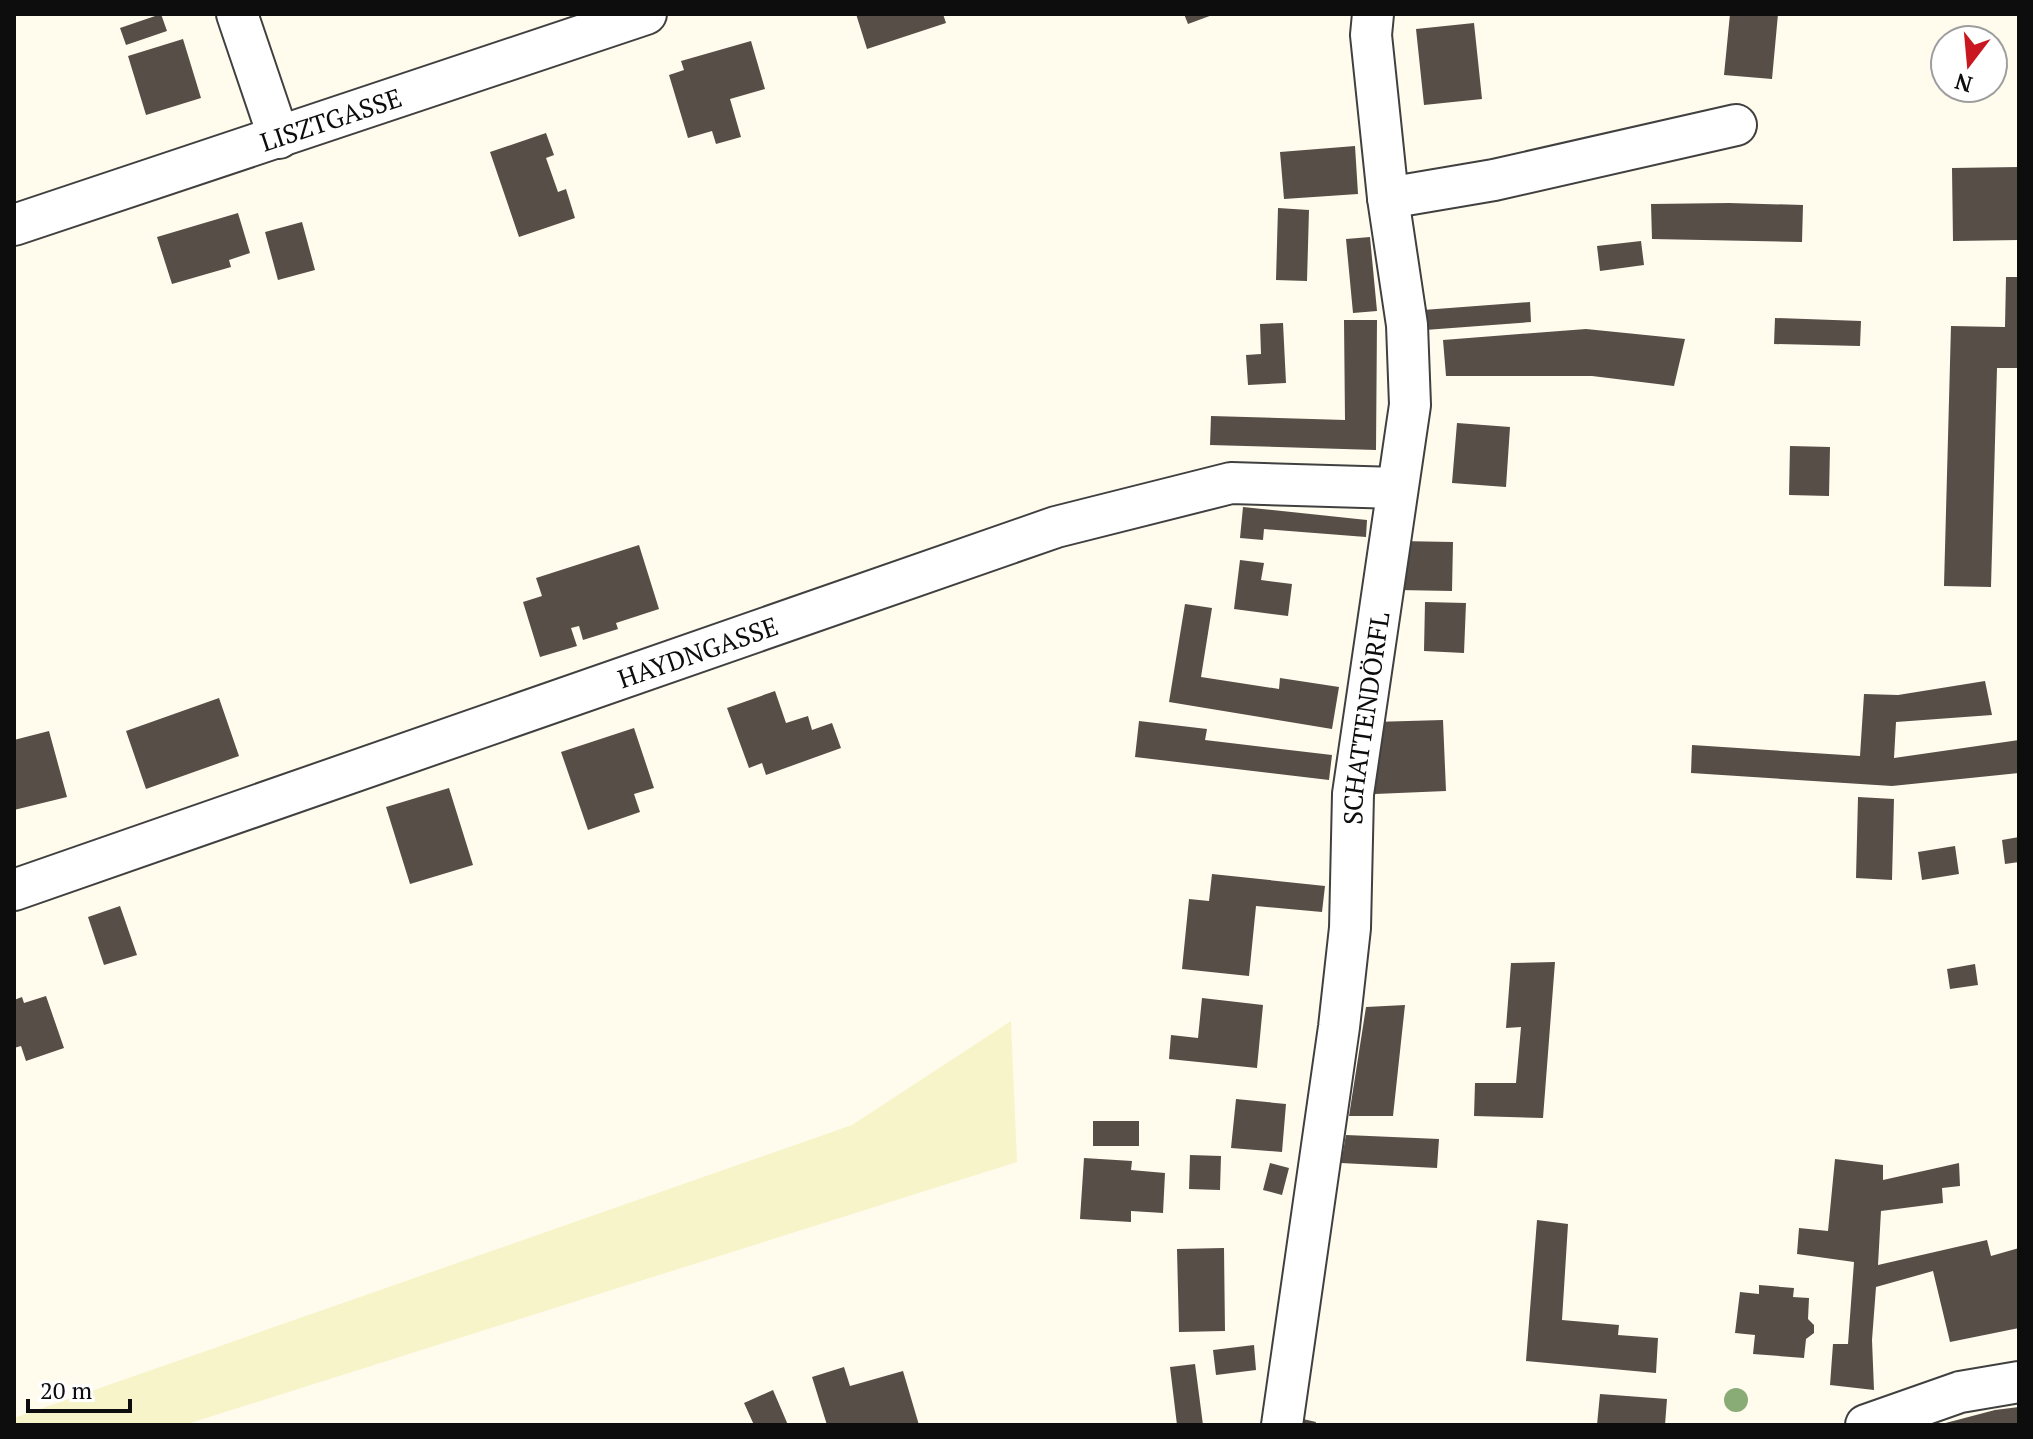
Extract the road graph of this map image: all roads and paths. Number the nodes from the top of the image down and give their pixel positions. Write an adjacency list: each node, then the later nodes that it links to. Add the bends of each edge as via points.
1 (237, 14): 5 (street)
2 (646, 14): 5 (street, LISZTGASSE)
3 (1373, 14): 6 (street, SCHATTENDÖRFL)
4 (1736, 125): 6 (street, via 1494,180)
5 (279, 138): 7 (street, LISZTGASSE)
6 (1388, 198): 8 (street, SCHATTENDÖRFL, via 1407,325 1410,405)
7 (14, 225)
8 (1397, 488): 9 (street, HAYDNGASSE, via 1231,483 1056,527); 11 (street, SCHATTENDÖRFL, via 1353,794 1350,928 1339,1027)
9 (14, 890)
10 (2019, 1382): 12 (street, via 1960,1392)
11 (1282, 1425)
12 (1866, 1425)

